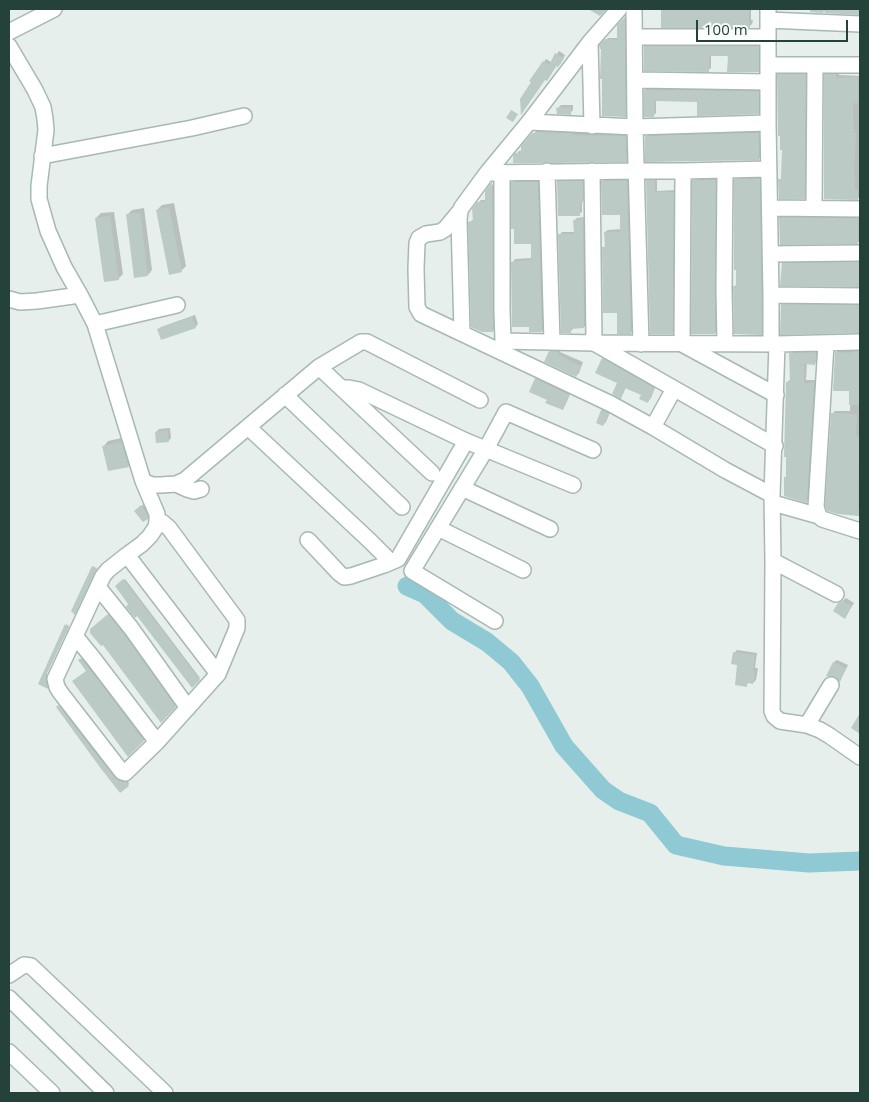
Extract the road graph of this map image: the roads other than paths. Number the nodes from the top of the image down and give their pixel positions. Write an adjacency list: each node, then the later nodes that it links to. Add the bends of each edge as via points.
1 (54, 9): 6 (street)
2 (619, 9): 9 (street)
3 (634, 9): 7 (street)
4 (768, 14): 5 (street); 8 (street)
5 (860, 24)
6 (9, 32)
7 (635, 37): 8 (street); 14 (street)
8 (768, 37): 11 (street)
9 (590, 42): 17 (street); 19 (street)
10 (9, 46): 21 (street, via 43,107 46,130)
11 (769, 65): 12 (street); 15 (street)
12 (815, 65): 13 (street); 30 (street)
13 (860, 65)
14 (636, 80): 15 (street); 20 (street)
15 (768, 82): 18 (street)
16 (244, 116): 21 (street)
17 (529, 122): 19 (street); 26 (street)
18 (768, 123): 20 (street); 22 (street)
19 (592, 126): 20 (street)
20 (635, 127): 25 (street)
21 (42, 156): 35 (street, via 40,199 48,232)
22 (768, 169): 23 (street); 29 (street)
23 (725, 170): 28 (street); 45 (street)
24 (592, 171): 25 (street); 27 (street); 44 (street)
25 (636, 171): 28 (street); 46 (street)
26 (494, 172): 27 (street); 32 (street, via 471,194); 50 (street)
27 (547, 172): 42 (street)
28 (683, 172): 47 (street)
29 (770, 208): 30 (street); 34 (street)
30 (814, 208): 31 (street)
31 (860, 209)
32 (460, 211): 41 (street); 41 (street, via 445,229 419,238 416,278 419,312)
33 (860, 253): 34 (street)
34 (770, 254): 36 (street)
35 (80, 295): 38 (street, via 20,302); 40 (street)
36 (771, 296): 37 (street); 48 (street)
37 (860, 296)
38 (9, 299)
39 (177, 306): 40 (street)
40 (95, 324): 64 (street)
41 (462, 332): 50 (street)
42 (552, 342): 44 (street); 50 (street)
43 (860, 342): 49 (street)
44 (594, 343): 46 (street); 53 (street)
45 (725, 343): 47 (street); 48 (street)
46 (641, 344): 47 (street)
47 (682, 344): 55 (street)
48 (774, 344): 49 (street); 55 (street)
49 (826, 344): 71 (street, via 816,507)
50 (502, 346): 58 (street)
51 (319, 367): 52 (street); 54 (street); 56 (street, via 358,343 367,342)
52 (342, 388): 59 (street, via 358,390); 63 (street)
53 (674, 389): 58 (street); 60 (street)
54 (285, 395): 57 (street); 70 (street)
55 (776, 395): 60 (street)
56 (480, 400)
57 (248, 427): 65 (street); 79 (street, via 386,557)
58 (653, 427): 69 (street)
59 (466, 441): 61 (street); 79 (street, via 398,558)
60 (774, 446): 69 (street)
61 (486, 449): 62 (street, via 506,412); 66 (street); 67 (street)
62 (593, 450)
63 (432, 473)
64 (144, 481): 65 (street, via 152,485); 72 (street)
65 (176, 484): 68 (street, via 194,491)
66 (573, 485)
67 (462, 488): 73 (street); 74 (street)
68 (201, 489)
69 (772, 499): 71 (street); 78 (street)
70 (402, 507)
71 (819, 516): 75 (street)
72 (158, 521): 77 (street, via 150,536); 85 (street, via 169,528 237,620 237,628)
73 (438, 528): 80 (street); 83 (street, via 412,571)
74 (550, 529)
75 (860, 531)
76 (308, 540): 79 (street, via 344,577)
77 (127, 555): 81 (street, via 108,570); 85 (street)
78 (773, 561): 82 (street); 88 (street, via 772,711 780,722)
79 (384, 565)
80 (523, 570)
81 (98, 587): 84 (street); 87 (street)
82 (836, 594)
83 (495, 621)
84 (75, 636): 89 (street); 89 (street, via 55,679 57,687 122,772 126,773)
85 (218, 674): 87 (street)
86 (831, 685): 88 (street)
87 (188, 708): 89 (street)
88 (807, 725): 90 (street)
89 (158, 742)
90 (860, 757)
91 (9, 975): 96 (street, via 24,965 31,966)
92 (9, 998): 95 (street)
93 (9, 1052): 94 (street)
94 (52, 1093)
95 (106, 1093)
96 (165, 1093)

